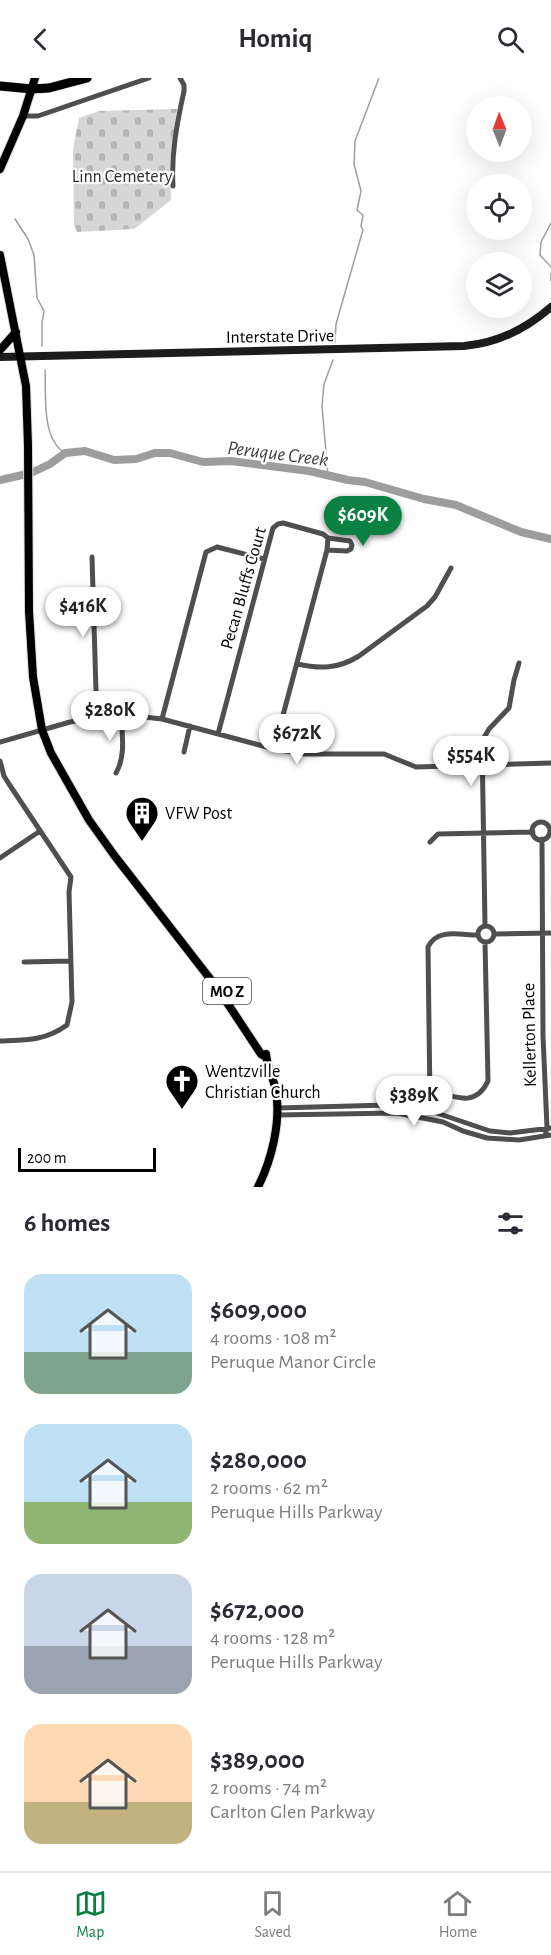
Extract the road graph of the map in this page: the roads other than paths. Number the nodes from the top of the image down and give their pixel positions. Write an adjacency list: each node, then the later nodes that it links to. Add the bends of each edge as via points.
1 (35, 78): 6 (main road)
2 (87, 78): 6 (highway)
3 (148, 78): 7 (street, via 38,116)
4 (180, 78): 9 (street, via 184,91 174,142)
5 (0, 86): 6 (highway)
6 (32, 89): 7 (main road)
7 (22, 116): 8 (main road)
8 (0, 169)
9 (173, 186)
10 (0, 255): 12 (main road, MO Z)
11 (551, 307): 14 (main road, Interstate Drive, via 513,333 464,346)
12 (16, 332): 13 (main road); 14 (main road, MO Z)
13 (0, 350)
14 (20, 356): 15 (main road, Interstate Drive); 27 (main road, MO Z, via 26,386 31,651)
15 (0, 357)
16 (328, 538): 17 (street); 17 (street, via 350,541 352,545 347,551); 19 (street, Pecan Bluffs Court, via 278,524 273,528)
17 (327, 550): 22 (street)
18 (92, 557): 24 (street)
19 (264, 560): 25 (street, via 217,547 206,552); 29 (street, Pecan Bluffs Court)
20 (451, 568): 22 (street, via 427,606 348,663 314,668)
21 (519, 663): 35 (street, via 509,708 482,741)
22 (297, 664): 31 (street)
23 (121, 715): 24 (street); 25 (street); 36 (street, via 122,756)
24 (99, 717): 27 (street)
25 (162, 719): 26 (street)
26 (190, 726): 29 (street); 32 (street)
27 (42, 730): 30 (street); 55 (main road, MO Z, via 89,820 266,1057)
28 (0, 734): 30 (street)
29 (218, 734): 31 (street)
30 (0, 743)
31 (274, 749): 35 (street, via 305,754 384,754 416,767)
32 (184, 752)
33 (0, 760): 37 (street, via 4,776)
34 (551, 763): 35 (street)
35 (482, 765): 39 (street)
36 (116, 773)
37 (40, 831): 43 (street); 50 (street, via 71,877)
38 (551, 831): 40 (street, via 544,822 538,822); 41 (street)
39 (484, 832): 40 (street); 42 (street, via 438,834); 44 (street)
40 (533, 832): 41 (street)
41 (542, 839): 45 (street, Kellerton Place)
42 (430, 843)
43 (0, 858)
44 (485, 925): 47 (street); 48 (street)
45 (543, 933): 46 (street); 47 (street); 57 (street, Kellerton Place, via 543,1036)
46 (551, 933)
47 (495, 934): 49 (street, via 490,942)
48 (477, 935): 49 (street); 53 (street, via 438,935 428,947)
49 (485, 942): 53 (street, via 488,1081 484,1090 470,1099)
50 (70, 961): 51 (street); 52 (street, via 72,1002 67,1025 39,1039)
51 (24, 962)
52 (0, 1041)
53 (430, 1090): 54 (street)
54 (428, 1110): 55 (street, via 388,1105); 56 (street); 57 (street, via 490,1131)
55 (277, 1112): 56 (street, via 397,1113); 59 (main road, MO Z, via 272,1150)
56 (430, 1119): 58 (street, via 486,1138 519,1140)
57 (549, 1128): 58 (street, Kellerton Place)
58 (548, 1136)
59 (258, 1187)

